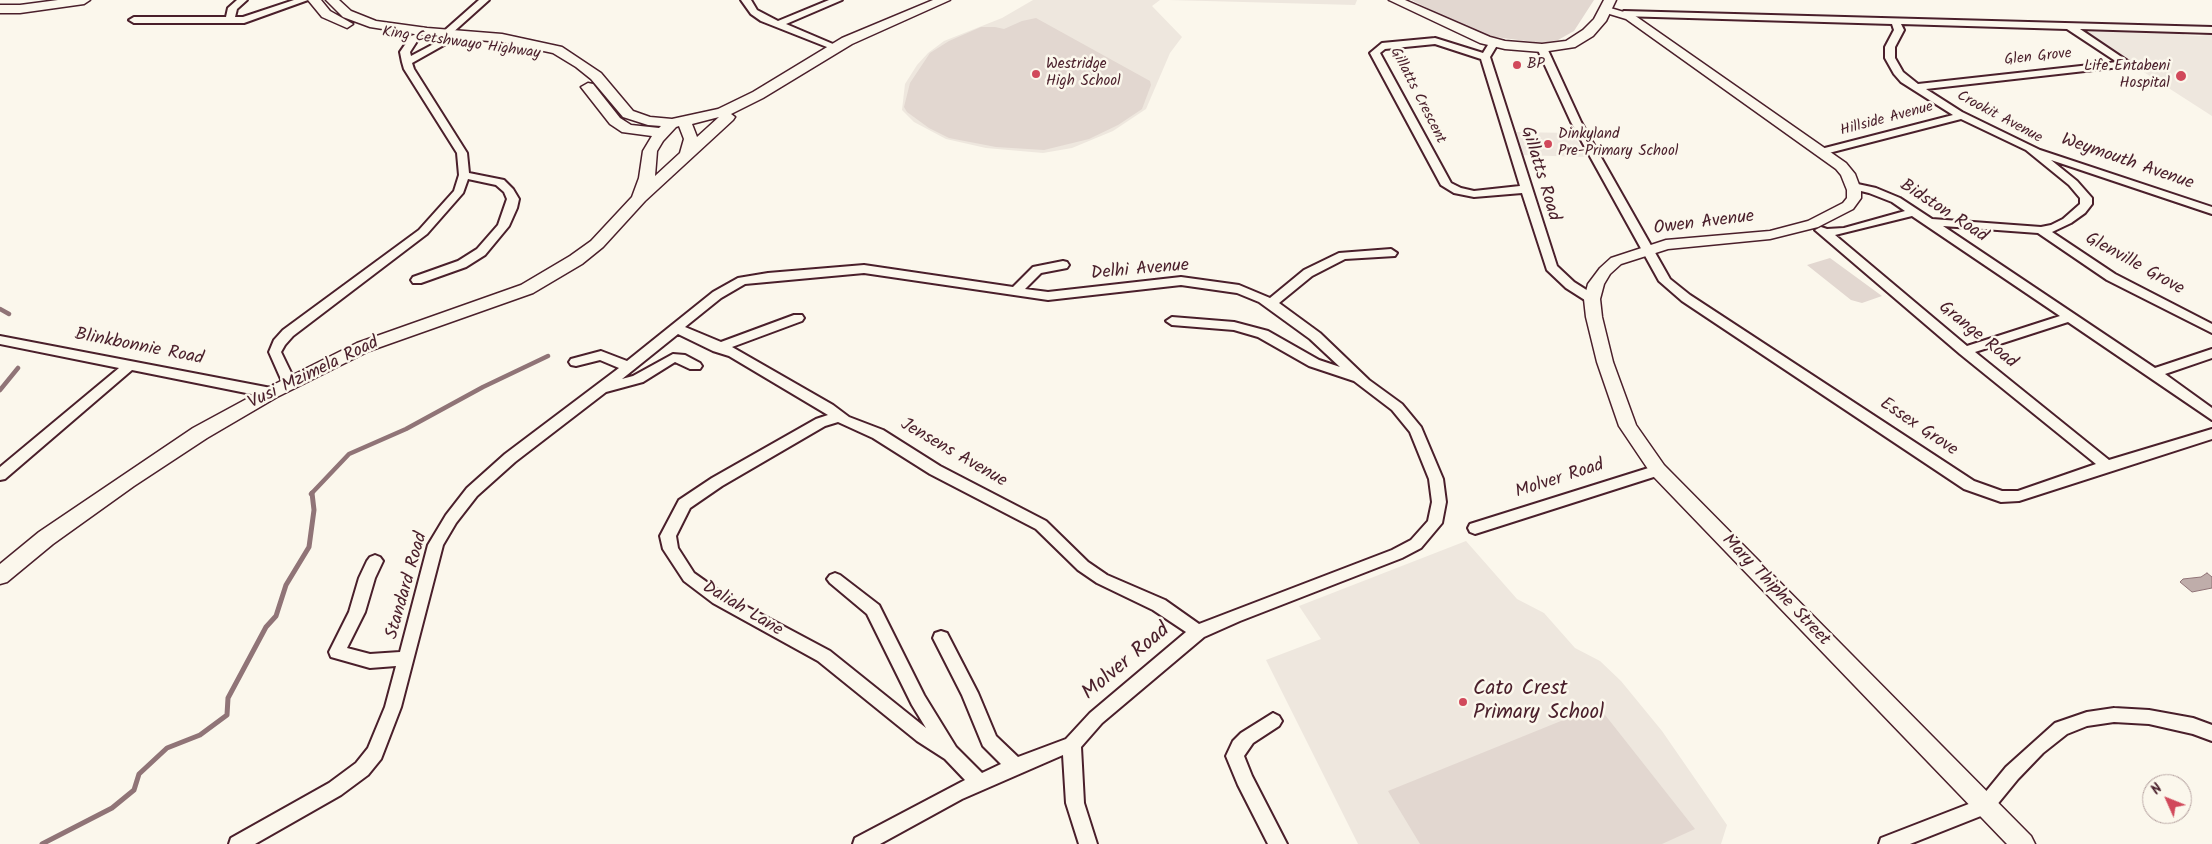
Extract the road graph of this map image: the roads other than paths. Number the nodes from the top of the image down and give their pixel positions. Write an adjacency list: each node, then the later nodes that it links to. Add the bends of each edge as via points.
1 (47, 0): 12 (main road)
2 (84, 0): 14 (main road)
3 (242, 0): 17 (street, via 233,8)
4 (303, 0): 17 (street, via 251,18)
5 (314, 0): 23 (main road, King Cetshwayo Highway, via 326,14 340,22)
6 (332, 0): 22 (main road, King Cetshwayo Highway, via 352,16 374,24)
7 (484, 0): 22 (street)
8 (746, 0): 19 (street, via 754,12)
9 (837, 0): 19 (street)
10 (944, 0): 25 (main road, King Cetshwayo Highway)
11 (1395, 0): 24 (main road)
12 (0, 2)
13 (1609, 5): 15 (street); 26 (main road, via 1600,21 1581,38 1564,46)
14 (0, 9)
15 (1624, 14): 18 (street); 36 (street)
16 (134, 20): 17 (street)
17 (230, 21)
18 (1895, 21): 20 (street); 29 (street, Crookit Avenue, via 1899,30 1890,47 1890,58 1899,74)
19 (776, 25): 25 (street)
20 (2069, 26): 21 (street); 29 (street, Glen Grove, via 2126,64)
21 (2212, 30)
22 (447, 37): 23 (main road, King Cetshwayo Highway); 28 (street); 33 (main road, King Cetshwayo Highway, via 502,38 556,50 596,76 628,114); 34 (main road, King Cetshwayo Highway, via 517,49 557,61 581,78 610,117)
23 (414, 38): 28 (street, via 406,52)
24 (1494, 42): 26 (main road); 27 (street)
25 (835, 47): 30 (main road, King Cetshwayo Highway)
26 (1542, 48): 48 (street, Essex Grove, via 1576,122)
27 (1485, 57): 41 (street, Gillatts Road); 41 (street, Gillatts Crescent, via 1435,42 1382,46 1375,53 1448,185 1474,194)
28 (407, 62): 39 (street, via 411,74 462,153)
29 (1916, 87): 31 (street, Crookit Avenue)
30 (758, 95): 32 (main road, King Cetshwayo Highway); 33 (main road, King Cetshwayo Highway, via 723,112)
31 (1961, 116): 35 (street, Crookit Avenue); 36 (street, Hillside Avenue)
32 (728, 117): 33 (main road, King Cetshwayo Highway); 37 (main road, Vusi Mzimela Road)
33 (677, 126): 34 (main road, King Cetshwayo Highway); 37 (main road, via 691,139); 38 (main road, Vusi Mzimela Road, via 652,145)
34 (628, 129): 38 (main road)
35 (2030, 148): 43 (street, Weymouth Avenue); 47 (street, Crookit Avenue, via 2073,183 2086,198 2081,211 2067,221 2054,228)
36 (1822, 152): 40 (street, via 1841,166)
37 (687, 154): 42 (main road, Vusi Mzimela Road)
38 (647, 165): 42 (main road, Vusi Mzimela Road, via 647,178)
39 (464, 175): 51 (street, via 500,182 509,191 511,208 503,226 481,252 462,264); 71 (street, via 450,203 423,232 279,343 276,352)
40 (1853, 186): 44 (street, Bidston Road, via 1886,195); 46 (street, Owen Avenue, via 1854,198 1848,206)
41 (1525, 189): 54 (street, Gillatts Road, via 1551,267)
42 (640, 198): 71 (main road, Vusi Mzimela Road, via 588,251 527,289 363,347)
43 (2212, 211)
44 (1914, 212): 45 (street, Bidston Road); 46 (street, Owen Avenue, via 1845,231)
45 (1929, 222): 47 (street, Crookit Avenue); 56 (street, Bidston Road)
46 (1819, 229): 48 (street, Owen Avenue, via 1666,245); 63 (street, Grange Road)
47 (2040, 230): 60 (street, Glenville Grove, via 2111,276)
48 (1647, 250): 54 (street, Owen Avenue, via 1616,261 1596,284); 77 (street, Essex Grove, via 1665,281 1686,298 1969,485 2012,498)
49 (1391, 253): 55 (street, via 1343,256 1308,273)
50 (1063, 265): 53 (street, via 1037,270)
51 (417, 280)
52 (742, 281): 53 (street, Delhi Avenue, via 874,269); 59 (street, Standard Road, via 717,295)
53 (1016, 292): 55 (street, Delhi Avenue, via 1072,295 1181,281 1239,289)
54 (1592, 299): 78 (street, Mary Thiphe Street, via 1598,337 1620,408 1638,444)
55 (1270, 304): 70 (street, Delhi Avenue, via 1315,336)
56 (2069, 317): 63 (street); 69 (street, Bidston Road)
57 (798, 318): 62 (street)
58 (1172, 321): 70 (street, via 1234,326 1262,334 1314,363)
59 (676, 328): 62 (street, Jensens Avenue); 68 (street, Standard Road)
60 (2212, 330)
61 (0, 340): 66 (street, Blinkbonnie Road)
62 (718, 348): 75 (street, Jensens Avenue, via 766,371)
63 (1965, 352): 77 (street, Grange Road)
64 (2212, 353): 69 (street)
65 (576, 362): 68 (street, via 601,355)
66 (130, 365): 73 (street, Blinkbonnie Road); 79 (street)
67 (695, 366): 72 (street, via 674,358 638,379)
68 (628, 368): 72 (street, Standard Road)
69 (2154, 372): 74 (street, Bidston Road)
70 (1360, 380): 81 (street, Delhi Avenue, via 1398,407 1416,430 1428,455 1439,502)
71 (289, 383): 73 (main road, Vusi Mzimela Road)
72 (601, 390): 87 (street, Standard Road, via 489,474 451,520 436,545)
73 (271, 393): 83 (main road, Vusi Mzimela Road, via 200,433 127,481 46,538)
74 (2212, 415)
75 (840, 417): 85 (street, Jensens Avenue, via 878,434 935,470 1041,525 1083,566 1102,579 1159,605); 91 (street, Daliah Lane, via 821,422 684,504 668,536 671,549 689,577 719,599 824,656 923,736)
76 (2212, 434): 77 (street, Essex Grove)
77 (2107, 466)
78 (1658, 470): 80 (street, Molver Road); 94 (street, Mary Thiphe Street)
79 (0, 475)
80 (1475, 528)
81 (1430, 530): 85 (street, Molver Road, via 1416,544 1397,554)
82 (375, 561): 87 (street, via 366,578 357,612 337,652 370,661)
83 (0, 576)
84 (835, 579): 91 (street, via 873,610 918,700)
85 (1198, 632): 90 (street, Molver Road, via 1102,713)
86 (941, 638): 92 (street, via 970,693 989,741)
87 (407, 658): 96 (street, Standard Road, via 383,736 362,769 323,796)
88 (1273, 721): 98 (street, via 1247,738 1235,756)
89 (2212, 733): 94 (street, via 2149,717 2114,715 2087,719 2061,728 2037,748)
90 (1072, 744): 92 (street, Molver Road); 97 (street, via 1075,803)
91 (951, 753): 93 (street, Daliah Lane)
92 (1015, 766): 93 (street, Molver Road)
93 (979, 782): 95 (street, Molver Road, via 911,816)
94 (1985, 806): 99 (street); 100 (street, Mary Thiphe Street)
95 (867, 843)
96 (238, 844)
97 (1088, 844)
98 (1278, 844)
99 (1888, 844)
100 (2023, 844)

